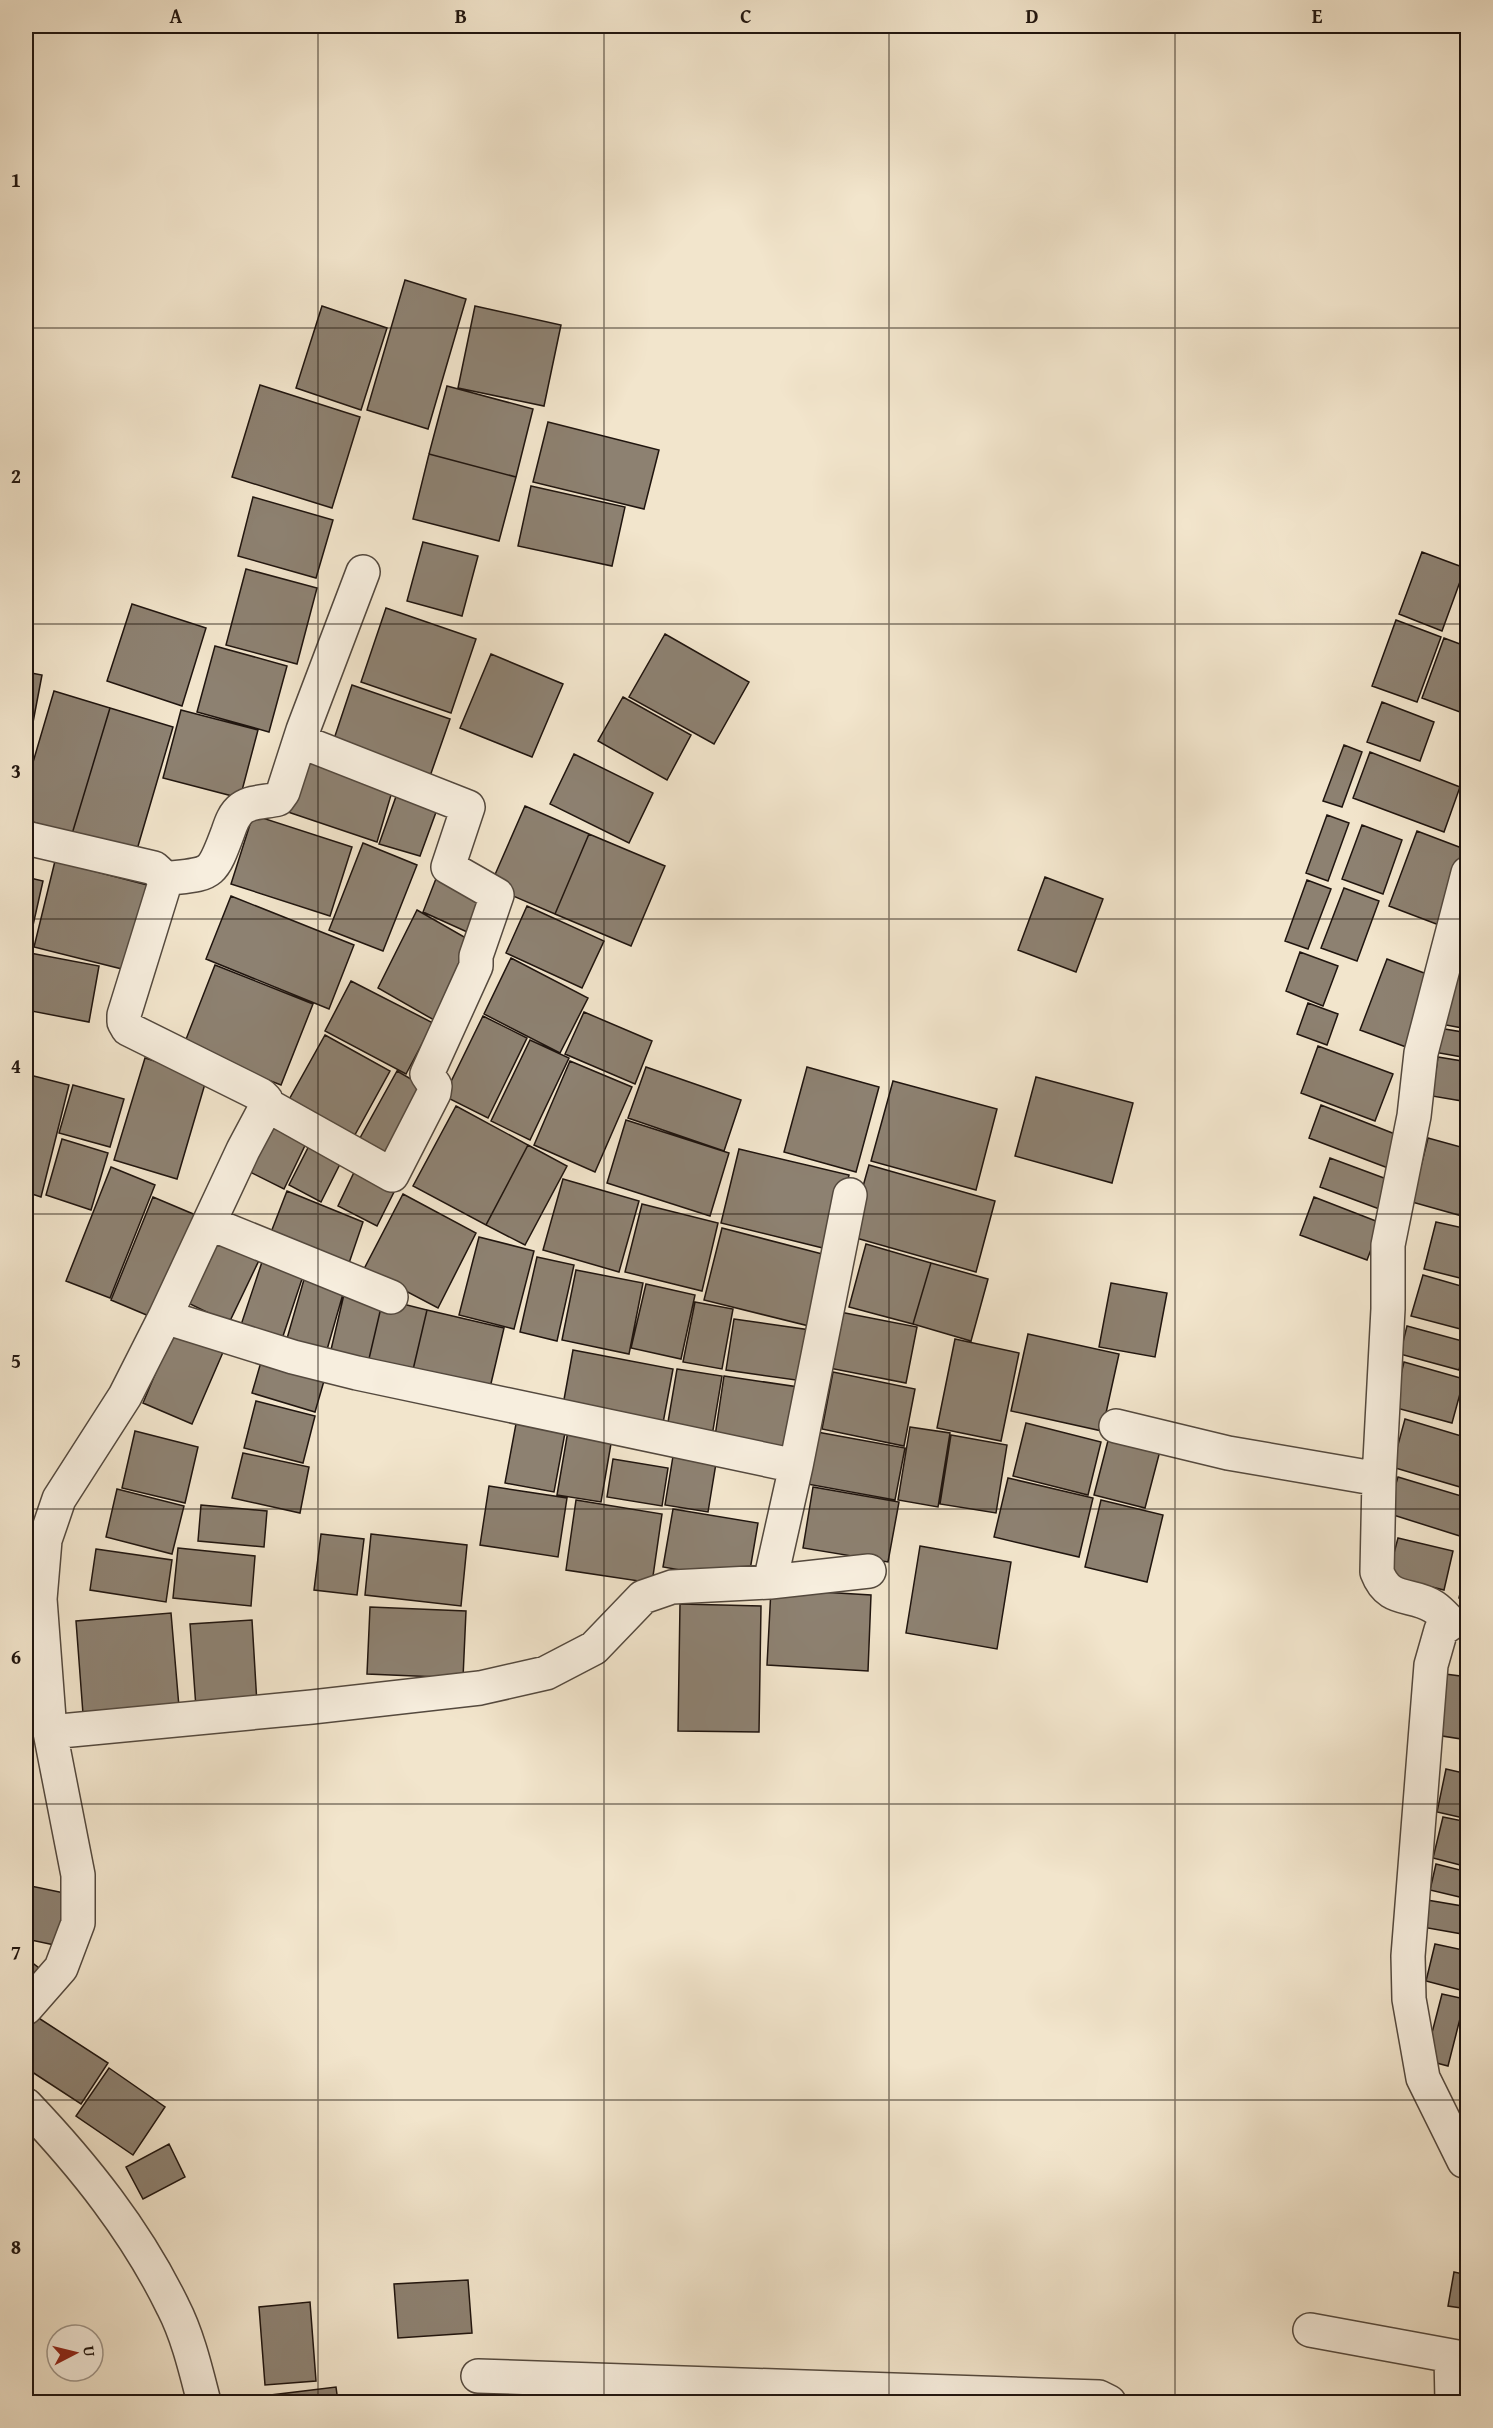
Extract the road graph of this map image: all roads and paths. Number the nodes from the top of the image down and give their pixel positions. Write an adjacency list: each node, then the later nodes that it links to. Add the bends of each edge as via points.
1 (363, 572): 2 (street)
2 (300, 741): 5 (street, via 283,792 278,799 243,807 233,817 216,864 199,874); 6 (street, via 468,807 448,867 497,895 476,966 427,1074 435,1086 434,1093 392,1175)
3 (26, 838): 5 (street, via 154,868)
4 (1467, 873): 13 (street, via 1421,1053 1414,1116 1388,1245)
5 (164, 879): 6 (street, via 124,1022 128,1029 261,1095)
6 (267, 1105): 8 (street)
7 (850, 1196): 12 (street)
8 (209, 1222): 9 (street); 10 (street)
9 (391, 1297)
10 (165, 1317): 12 (street, via 357,1373); 16 (street, via 125,1396 59,1499 45,1540 40,1599)
11 (1116, 1426): 13 (street, via 1228,1453)
12 (796, 1466): 15 (street)
13 (1379, 1479): 19 (street, via 1377,1572 1381,1584 1390,1592 1433,1606 1451,1623 1441,1630 1431,1665 1408,1956 1409,1999 1423,2078)
14 (869, 1571): 15 (street)
15 (770, 1582): 16 (street, via 672,1587 643,1597 594,1648 546,1672 480,1688)
16 (50, 1732): 17 (street, via 78,1875 78,1923 61,1968)
17 (26, 2008)
18 (26, 2105): 23 (street, via 99,2187 134,2237 174,2308)
19 (1467, 2162)
20 (1310, 2330): 21 (street)
21 (1459, 2358): 25 (street)
22 (478, 2376): 24 (street, via 1099,2397)
23 (204, 2403)
24 (1109, 2403)
25 (1452, 2403)

